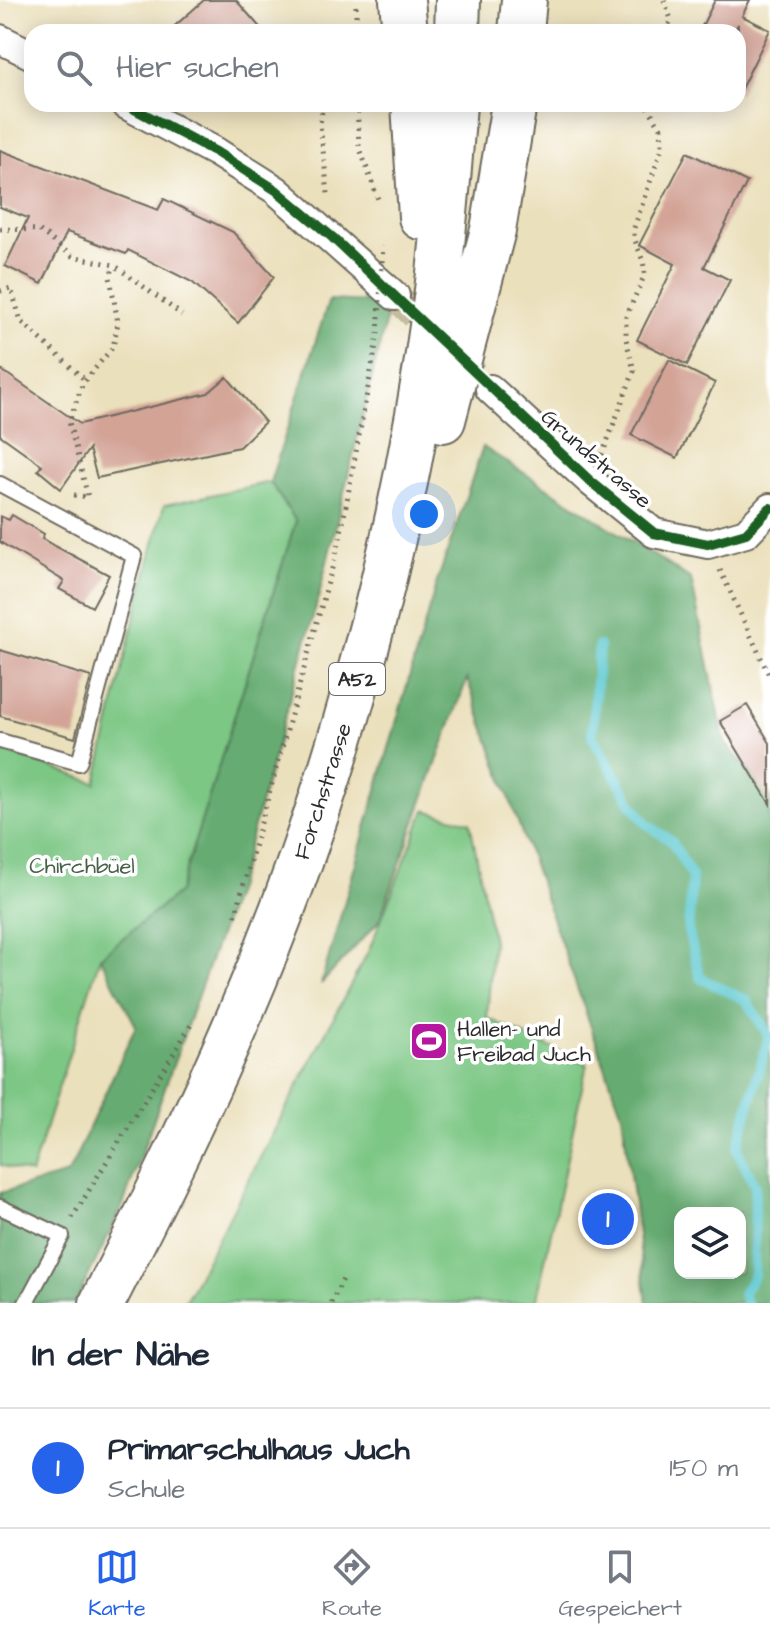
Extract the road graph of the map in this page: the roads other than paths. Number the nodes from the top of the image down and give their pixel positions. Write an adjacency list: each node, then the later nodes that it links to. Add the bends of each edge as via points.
1 (402, 0): 5 (highway)
2 (458, 0): 6 (highway)
3 (482, 0): 7 (highway)
4 (524, 0): 8 (highway)
5 (404, 24)
6 (457, 24)
7 (481, 24)
8 (522, 24)
9 (0, 39): 10 (street)
10 (24, 51)
11 (140, 112): 16 (street, via 276,190)
12 (415, 112): 18 (highway)
13 (453, 112): 18 (highway, Forchstrasse / A52)
14 (477, 112): 18 (highway, Forchstrasse / A52, via 464,268)
15 (513, 112): 18 (highway, via 493,230)
16 (395, 296)
17 (490, 389): 20 (street, Grundstrasse, via 654,533 708,544 746,533)
18 (428, 427): 24 (highway, Forchstrasse / A52, via 302,855 237,1021); 25 (highway, Forchstrasse / A52, via 396,629 314,891 239,1077)
19 (0, 484): 21 (lane, via 134,556 79,763)
20 (770, 508)
21 (0, 741)
22 (0, 1207): 23 (lane, via 62,1236)
23 (26, 1303)
24 (102, 1303)
25 (130, 1303)

